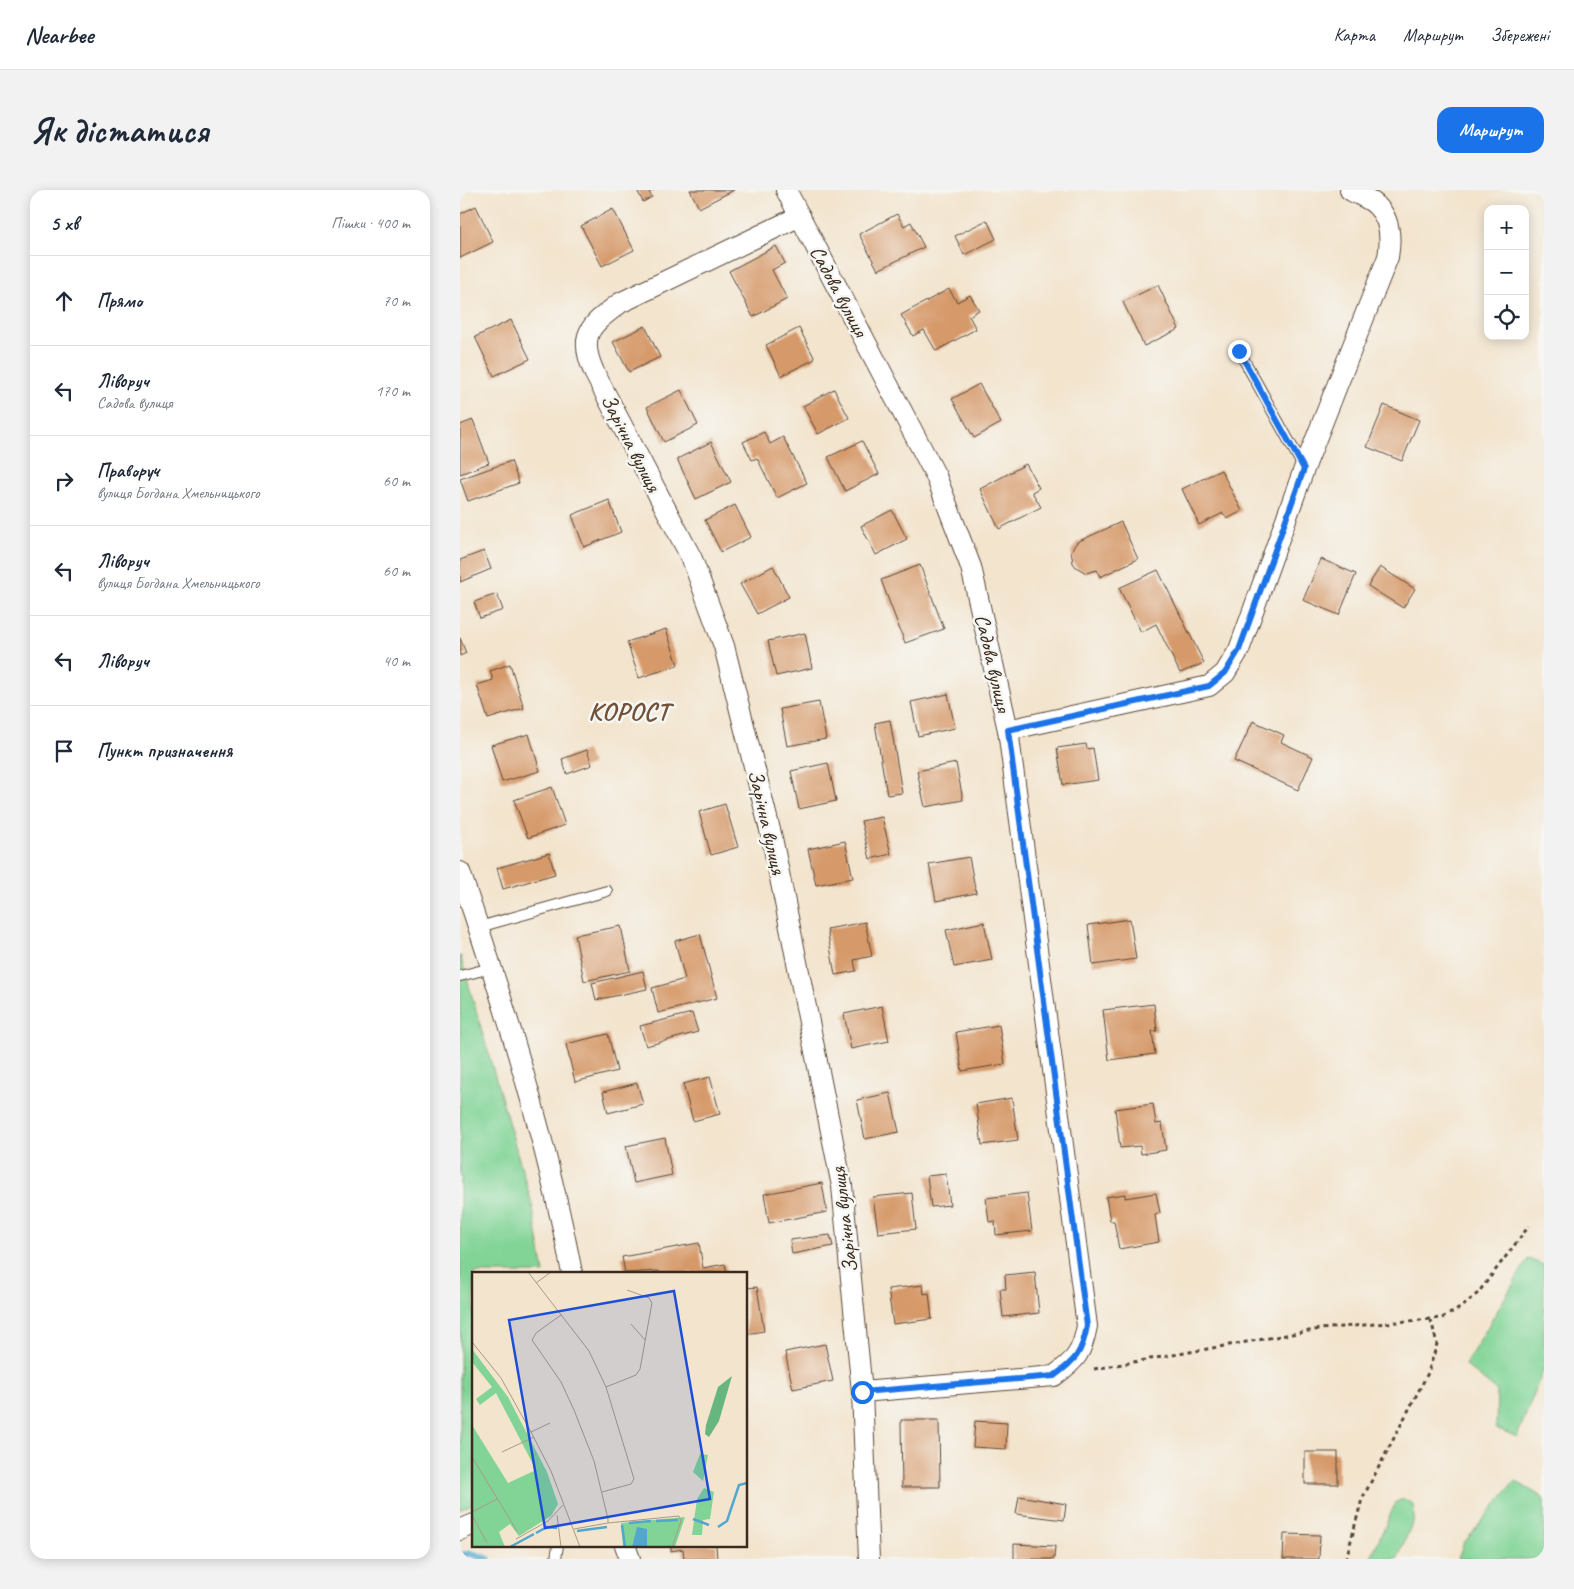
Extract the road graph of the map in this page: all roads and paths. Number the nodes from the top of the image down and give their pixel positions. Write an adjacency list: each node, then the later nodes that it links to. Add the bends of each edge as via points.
1 (786, 190): 3 (street, Садова вулиця)
2 (1350, 190): 5 (street, via 1378,206 1388,225 1391,240 1388,258)
3 (800, 216): 6 (street, Садова вулиця, via 936,476 971,567); 16 (street, Зарічна вулиця, via 620,303 596,321 588,332 586,345 594,372 692,559 724,646 772,838 842,1186)
4 (1239, 351): 5 (lane)
5 (1304, 469): 6 (street, via 1239,650 1225,673 1209,686)
6 (1008, 730): 16 (street, Садова вулиця, via 1087,1326 1083,1348 1074,1362 1054,1376)
7 (460, 872): 9 (street)
8 (607, 891): 9 (lane)
9 (478, 928): 10 (street)
10 (491, 968): 11 (lane); 13 (street, via 558,1199)
11 (460, 976)
12 (1530, 1226): 14 (path, via 1467,1302 1450,1315)
13 (572, 1272)
14 (1431, 1320): 15 (path, via 1320,1329); 24 (path, via 1437,1344 1428,1373 1362,1499)
15 (1092, 1370)
16 (862, 1392): 23 (street, Зарічна вулиця)
17 (472, 1525): 18 (street)
18 (460, 1530)
19 (558, 1546): 21 (lane)
20 (625, 1546): 22 (street)
21 (556, 1559)
22 (630, 1559)
23 (869, 1559)
24 (1346, 1559)

